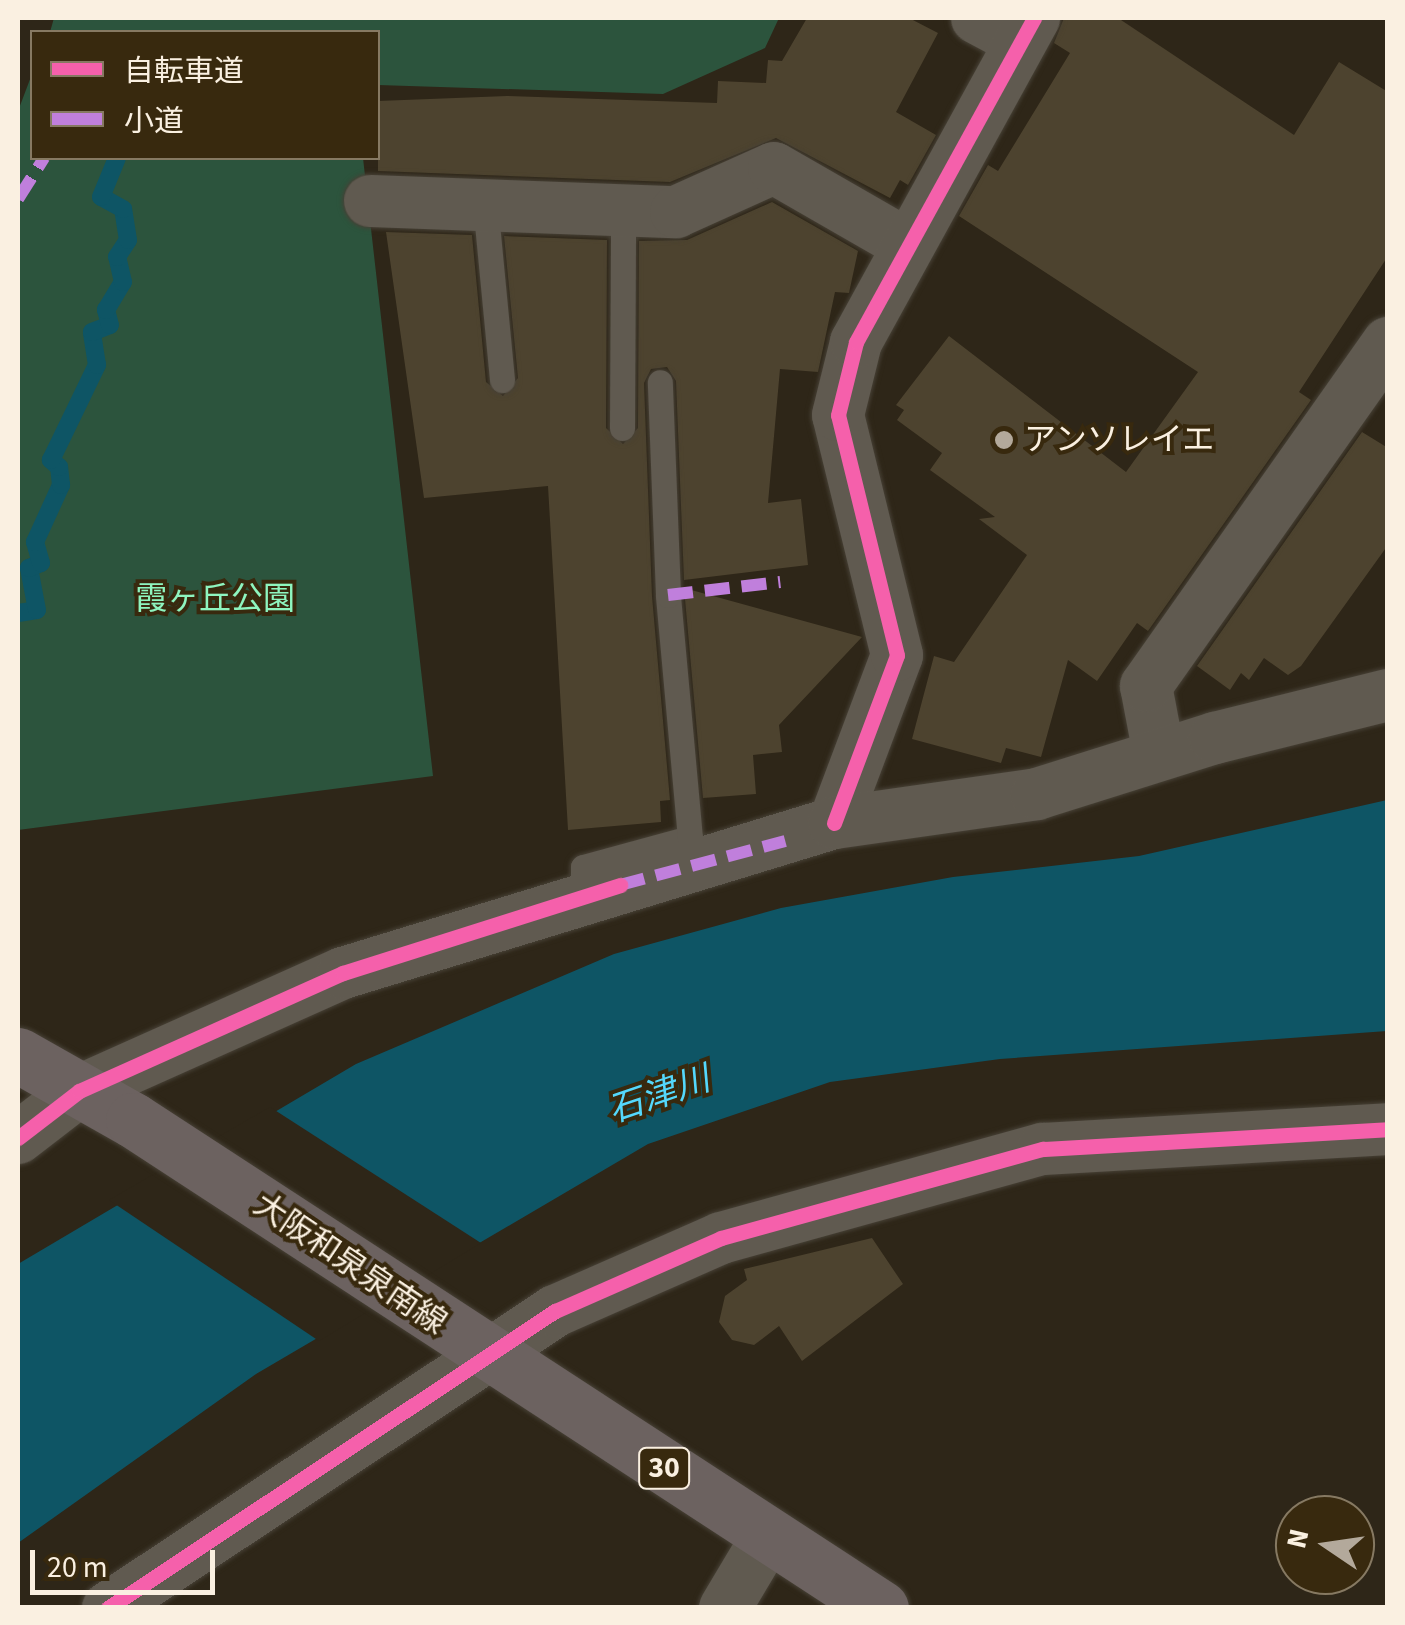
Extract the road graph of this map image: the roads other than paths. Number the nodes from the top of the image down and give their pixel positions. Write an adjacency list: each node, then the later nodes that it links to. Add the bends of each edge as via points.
1 (1011, 25): 5 (street)
2 (370, 201): 3 (street)
3 (485, 203): 4 (street); 7 (lane)
4 (623, 214): 5 (street, via 676,212 774,168); 9 (lane)
5 (906, 244): 12 (street, via 856,342 838,416 897,655)
6 (1388, 342): 11 (street, via 1146,686)
7 (502, 380)
8 (660, 382): 13 (lane, via 668,595 690,838 582,867)
9 (622, 428)
10 (1388, 695): 11 (street)
11 (1159, 754): 12 (street, via 1037,794)
12 (834, 822): 13 (street)
13 (602, 890): 15 (street, via 343,973)
14 (18, 1055): 15 (main road, 大阪和泉泉南線 / 30)
15 (79, 1091): 17 (street); 18 (main road, 大阪和泉泉南線 / 30)
16 (1388, 1129): 18 (street, via 1043,1149 721,1238)
17 (18, 1138)
18 (468, 1341): 19 (main road, 大阪和泉泉南線 / 30); 20 (street)
19 (768, 1536): 21 (street); 22 (main road, 大阪和泉泉南線 / 30)
20 (108, 1608)
21 (725, 1608)
22 (881, 1608)

